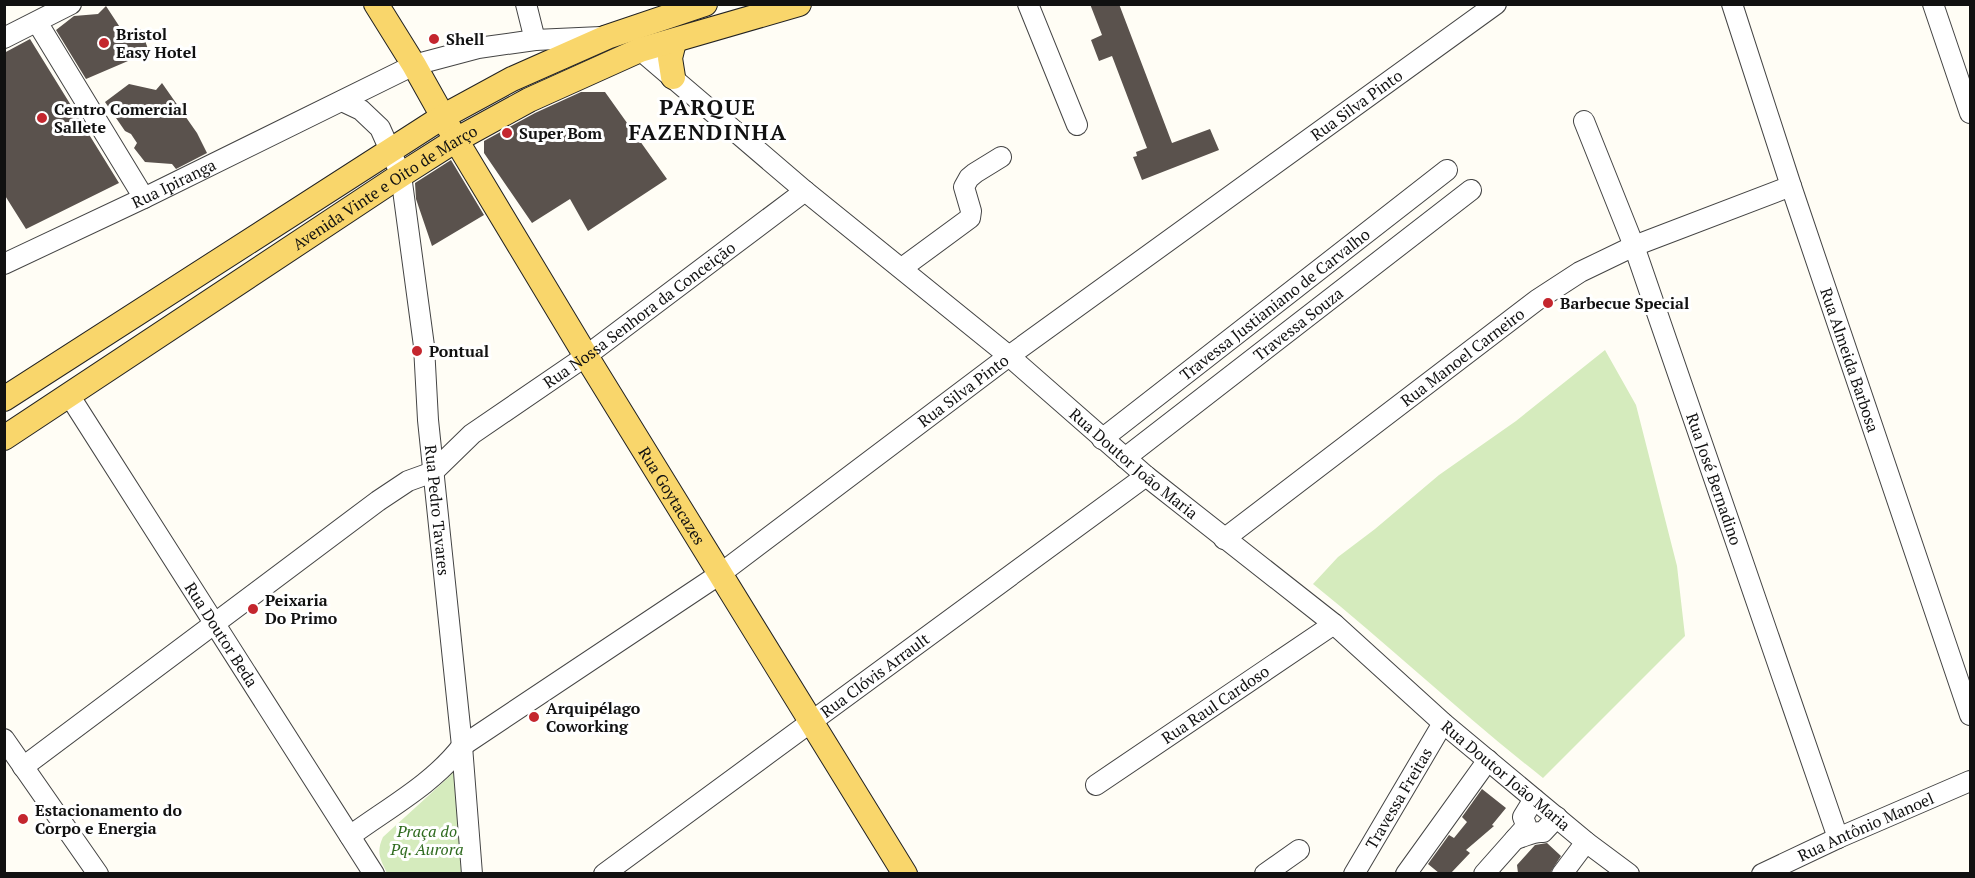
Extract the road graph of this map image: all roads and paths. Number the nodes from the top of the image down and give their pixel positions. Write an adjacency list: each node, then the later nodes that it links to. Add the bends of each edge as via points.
1 (71, 4): 10 (street)
2 (376, 4): 16 (main road, Rua Goytacazes)
3 (526, 4): 13 (street)
4 (705, 4): 11 (main road, Avenida Vinte e Oito de Março)
5 (798, 4): 14 (main road, Avenida Vinte e Oito de Março)
6 (1028, 4): 22 (street)
7 (1496, 4): 36 (street, Rua Silva Pinto)
8 (1732, 4): 28 (street, Rua Almeida Barbosa)
9 (1933, 4): 19 (street)
10 (37, 22): 12 (street); 31 (street)
11 (607, 37): 13 (street, Rua Ipiranga); 15 (main road, via 622,39); 20 (main road, Avenida Vinte e Oito de Março, via 512,79)
12 (4, 38)
13 (535, 40): 16 (street, Rua Ipiranga, via 478,48)
14 (674, 42): 15 (main road, Avenida Vinte e Oito de Março); 17 (main road, via 670,58)
15 (640, 50): 17 (street, Rua Doutor João Maria); 23 (main road, Avenida Vinte e Oito de Março, via 529,100)
16 (414, 65): 18 (street, Rua Ipiranga); 20 (main road, Rua Goytacazes)
17 (673, 77): 30 (street, Rua Doutor João Maria)
18 (342, 101): 24 (street, via 372,119); 31 (street, Rua Ipiranga)
19 (1971, 113)
20 (444, 116): 23 (main road, Rua Goytacazes); 24 (main road, Avenida Vinte e Oito de Março)
21 (1584, 121): 32 (street, Rua José Bernadino)
22 (1077, 125)
23 (456, 140): 27 (main road, Avenida Vinte e Oito de Março); 35 (main road, Rua Goytacazes)
24 (390, 150): 27 (street, Rua Pedro Tavares); 38 (main road, Avenida Vinte e Oito de Março)
25 (1001, 157): 34 (street, via 969,178 964,187 970,218)
26 (1447, 170): 42 (street, Travessa Justianiano de Carvalho)
27 (401, 175): 37 (main road, Avenida Vinte e Oito de Março); 39 (street, Rua Pedro Tavares, via 424,346)
28 (1791, 186): 32 (street, Rua Manoel Carneiro); 50 (street, Rua Almeida Barbosa)
29 (1471, 190): 43 (street, Travessa Souza)
30 (806, 191): 34 (street, Rua Doutor João Maria); 35 (street, Rua Nossa Senhora da Conceição)
31 (144, 198): 33 (street, Rua Ipiranga)
32 (1634, 246): 46 (street, Rua Manoel Carneiro, via 1580,272 1537,300); 64 (street, Rua José Bernadino)
33 (4, 264)
34 (902, 268): 36 (street, Rua Doutor João Maria)
35 (586, 356): 40 (street, Rua Nossa Senhora da Conceição); 47 (main road, Rua Goytacazes)
36 (1010, 356): 42 (street, Rua Doutor João Maria); 47 (street, Rua Silva Pinto)
37 (69, 395): 41 (main road, Avenida Vinte e Oito de Março); 48 (street, Rua Doutor Beda)
38 (4, 399)
39 (428, 420): 40 (street, via 442,434); 44 (street, Rua Pedro Tavares)
40 (472, 434): 44 (street, Rua Nossa Senhora da Conceição)
41 (4, 438)
42 (1102, 439): 43 (street, Rua Doutor João Maria)
43 (1125, 458): 45 (street, Rua Doutor João Maria)
44 (433, 472): 48 (street, Rua Nossa Senhora da Conceição, via 408,481 378,501); 54 (street, Rua Pedro Tavares)
45 (1146, 476): 46 (street, Rua Doutor João Maria); 51 (street, Rua Clóvis Arrault)
46 (1224, 539): 49 (street, Rua Doutor João Maria)
47 (720, 574): 51 (main road, Rua Goytacazes); 54 (street, Rua Silva Pinto)
48 (215, 622): 56 (street, Rua Nossa Senhora da Conceição); 63 (street, Rua Doutor Beda)
49 (1335, 624): 52 (street, Rua Doutor João Maria); 60 (street, Rua Raul Cardoso)
50 (1971, 715)
51 (811, 723): 71 (street, Rua Clóvis Arrault); 72 (main road, Rua Goytacazes)
52 (1443, 723): 55 (street, Rua Doutor João Maria); 74 (street, Travessa Freitas)
53 (4, 738): 56 (street)
54 (462, 746): 57 (street, Rua Silva Pinto); 58 (street, Rua Pedro Tavares)
55 (1488, 760): 61 (street, Rua Doutor João Maria); 75 (street)
56 (23, 767): 68 (street)
57 (432, 777): 58 (street); 63 (street, Rua Silva Pinto)
58 (465, 781): 70 (street, Rua Pedro Tavares)
59 (1971, 781): 64 (street, Rua Antônio Manoel)
60 (1095, 784)
61 (1534, 799): 62 (street, Rua Doutor João Maria); 65 (street, via 1523,817 1526,825)
62 (1557, 818): 65 (street, via 1543,832); 66 (street, Rua Doutor João Maria)
63 (350, 836): 69 (street, Rua Doutor Beda)
64 (1838, 838): 79 (street, Rua Antônio Manoel)
65 (1515, 839): 76 (street)
66 (1586, 842): 77 (street); 78 (street, Rua Doutor João Maria)
67 (1299, 850): 73 (street)
68 (98, 873)
69 (374, 873)
70 (472, 873)
71 (604, 873)
72 (905, 873)
73 (1265, 873)
74 (1354, 873)
75 (1406, 873)
76 (1484, 873)
77 (1562, 873)
78 (1629, 873)
79 (1762, 873)

